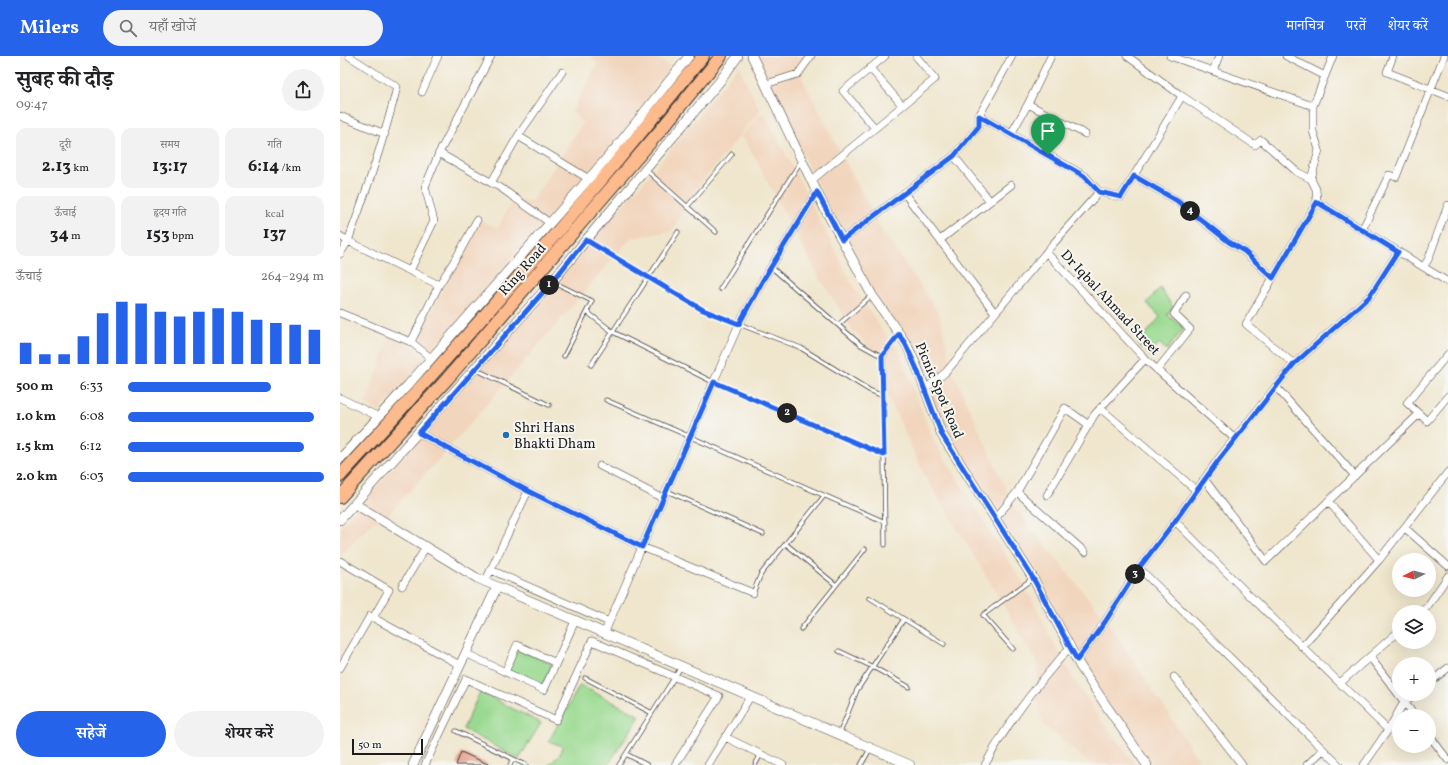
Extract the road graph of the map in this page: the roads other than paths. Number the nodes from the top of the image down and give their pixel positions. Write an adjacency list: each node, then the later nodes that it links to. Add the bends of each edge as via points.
1 (349, 56): 37 (street, via 397,87)
2 (438, 56): 28 (street)
3 (492, 56): 41 (street)
4 (689, 56): 47 (street)
5 (703, 56): 119 (highway, Ring Road, via 646,128 449,356)
6 (721, 56): 128 (highway, Ring Road, via 448,378)
7 (724, 56): 21 (street)
8 (752, 56): 26 (street, Picnic Spot Road)
9 (811, 56): 26 (street, via 798,74)
10 (885, 56): 22 (street)
11 (916, 56): 32 (street, via 935,79)
12 (1012, 56): 35 (street)
13 (1051, 56): 31 (street)
14 (1128, 56): 29 (street)
15 (1170, 56): 23 (street)
16 (1219, 56): 23 (street)
17 (1286, 56): 25 (street)
18 (1333, 56): 25 (street)
19 (1393, 56): 27 (street, via 1387,72)
20 (1444, 56): 27 (street)
21 (736, 59): 45 (street)
22 (870, 68): 32 (street); 36 (street, via 843,91)
23 (1212, 71): 33 (street)
24 (562, 72): 40 (street)
25 (1325, 76): 33 (street)
26 (766, 84): 44 (street, Picnic Spot Road)
27 (1430, 89): 30 (street); 61 (street, via 1396,178 1389,175)
28 (422, 92)
29 (1182, 96): 46 (street); 48 (street, via 1255,145 1261,140 1297,172)
30 (1448, 96)
31 (1028, 104): 38 (street); 39 (street)
32 (902, 106): 36 (street)
33 (1313, 106): 48 (street, via 1313,131 1320,150)
34 (340, 116): 37 (street)
35 (979, 116): 38 (street); 43 (street, via 979,126)
36 (875, 128): 49 (street)
37 (385, 134): 68 (street)
38 (1011, 134): 53 (street, via 1084,176)
39 (1085, 134)
40 (518, 136): 47 (street); 50 (street)
41 (439, 153): 50 (street); 74 (street, via 425,187 434,221)
42 (732, 154): 58 (lane)
43 (954, 156): 54 (street); 55 (street)
44 (802, 160): 49 (street, Picnic Spot Road); 80 (lane)
45 (646, 170): 58 (lane); 65 (street)
46 (1134, 176): 53 (street, via 1121,197); 76 (street, via 1176,200 1244,251)
47 (589, 179): 60 (street)
48 (1311, 179): 56 (street, via 1316,189)
49 (812, 180): 52 (street, Picnic Spot Road)
50 (491, 183): 60 (street)
51 (1011, 185): 55 (street)
52 (817, 192): 66 (street, Picnic Spot Road); 72 (street)
53 (1099, 192): 69 (street)
54 (904, 193): 66 (street); 67 (street)
55 (990, 201): 67 (street)
56 (1317, 202): 61 (street); 76 (street)
57 (1448, 205): 73 (street, via 1428,260)
58 (687, 207): 63 (lane)
59 (477, 220): 79 (street)
60 (550, 223): 94 (street)
61 (1362, 230): 70 (street)
62 (678, 232): 75 (lane)
63 (716, 232)
64 (340, 236): 68 (street)
65 (586, 240): 75 (lane); 77 (street)
66 (842, 240): 81 (street, Picnic Spot Road)
67 (940, 240): 85 (street)
68 (348, 241): 71 (street); 74 (street)
69 (1046, 252): 85 (street); 95 (street, Dr Iqbal Ahmad Street)
70 (1398, 252): 73 (street); 96 (street, via 1369,297)
71 (340, 254)
72 (771, 267): 86 (street); 87 (lane)
73 (1423, 267): 78 (street)
74 (410, 271): 79 (street)
75 (648, 277): 86 (lane, via 703,310); 88 (lane)
76 (1273, 278): 96 (street, via 1246,324)
77 (552, 282): 83 (lane, via 592,301); 98 (street)
78 (1448, 282)
79 (439, 285): 90 (street)
80 (720, 289)
81 (872, 295): 87 (lane); 89 (street, Picnic Spot Road)
82 (1186, 295): 99 (street, Dr Iqbal Ahmad Street, via 1174,314 1190,329)
83 (587, 312): 88 (lane); 92 (lane)
84 (340, 313): 90 (street)
85 (995, 313): 102 (street, via 946,372)
86 (739, 324): 100 (street); 103 (lane, via 801,348 868,390)
87 (838, 325): 93 (lane, via 861,345)
88 (613, 332): 97 (lane); 100 (lane)
89 (899, 334): 93 (lane); 102 (street, Picnic Spot Road)
90 (412, 342): 94 (street)
91 (1448, 354): 109 (street, via 1407,403)
92 (564, 356)
93 (882, 356): 103 (lane)
94 (431, 358): 110 (street)
95 (1145, 360): 99 (street, Dr Iqbal Ahmad Street); 108 (street)
96 (1294, 364): 101 (street)
97 (591, 365)
98 (474, 369): 107 (lane); 112 (street)
99 (1157, 370): 114 (street, Dr Iqbal Ahmad Street)
100 (714, 382): 113 (street); 115 (lane)
101 (1276, 387): 114 (street); 120 (street)
102 (925, 389): 132 (street, Picnic Spot Road, via 942,435)
103 (883, 396): 115 (lane)
104 (1448, 396): 109 (street, via 1426,421)
105 (340, 398): 110 (street)
106 (606, 400): 113 (lane)
107 (549, 405)
108 (1100, 408): 111 (street); 124 (street)
109 (1419, 414): 120 (street)
110 (379, 416): 116 (street)
111 (1089, 425): 125 (street, via 1065,408); 126 (street)
112 (419, 433): 122 (street); 131 (street)
113 (689, 436): 123 (street); 127 (lane)
114 (1235, 439): 121 (street)
115 (884, 455): 135 (lane)
116 (340, 460)
117 (600, 466): 129 (street)
118 (1448, 472): 136 (street)
119 (340, 476)
120 (1355, 476): 130 (street)
121 (1204, 480): 124 (street); 130 (street, via 1266,561)
122 (528, 491): 141 (street); 148 (street)
123 (666, 491): 129 (street); 137 (lane)
124 (1197, 491): 134 (street)
125 (1017, 492): 132 (street); 143 (street)
126 (1047, 495)
127 (824, 496): 135 (lane); 138 (lane)
128 (340, 497)
129 (662, 498): 141 (street)
130 (1328, 501): 144 (street)
131 (355, 504): 133 (street); 140 (street)
132 (994, 519): 150 (street, Picnic Spot Road)
133 (340, 520)
134 (1175, 521): 147 (street); 167 (street)
135 (885, 522): 139 (lane)
136 (1405, 528): 144 (street); 146 (street)
137 (763, 534)
138 (786, 544): 152 (lane); 155 (lane, via 761,574)
139 (885, 545)
140 (426, 547): 151 (street); 153 (street)
141 (642, 547): 155 (street); 161 (street)
142 (865, 549): 152 (lane)
143 (1085, 552)
144 (1379, 560): 167 (street)
145 (340, 561): 158 (street, via 389,590)
146 (1448, 566)
147 (1139, 568): 172 (street); 197 (street)
148 (491, 570): 151 (street); 161 (street)
149 (1448, 576): 157 (street)
150 (1033, 578): 166 (street, Picnic Spot Road); 168 (lane, via 983,615)
151 (485, 582): 154 (street)
152 (836, 585): 162 (lane)
153 (402, 586)
154 (497, 587): 160 (street); 170 (street)
155 (753, 593)
156 (870, 598): 159 (lane)
157 (1428, 605)
158 (373, 618): 174 (street); 177 (street, via 370,616)
159 (904, 620): 165 (lane); 176 (lane)
160 (575, 621): 163 (street); 173 (street)
161 (609, 622): 163 (street)
162 (800, 629)
163 (604, 634): 175 (street)
164 (1392, 637): 171 (street)
165 (944, 644)
166 (1070, 647): 172 (street, Picnic Spot Road); 215 (street, via 1024,703)
167 (1302, 647): 184 (street)
168 (1013, 649)
169 (839, 651): 176 (lane)
170 (465, 653): 174 (street); 179 (street)
171 (1370, 657): 184 (street); 187 (street)
172 (1077, 660): 216 (street, Picnic Spot Road)
173 (556, 663): 179 (street, via 544,690); 179 (street, via 517,644)
174 (460, 665): 203 (street)
175 (681, 667): 180 (lane); 186 (street)
176 (873, 667): 185 (lane); 192 (lane, via 858,690)
177 (340, 668)
178 (1448, 668): 182 (street)
179 (505, 672)
180 (675, 677): 189 (lane); 204 (street, via 592,641 556,720 466,679); 209 (street, via 719,696)
181 (1174, 677): 217 (street)
182 (1436, 677)
183 (585, 678): 189 (lane)
184 (1340, 684): 191 (street)
185 (909, 688)
186 (750, 697): 192 (street); 193 (street)
187 (1404, 702): 188 (street); 191 (street)
188 (1410, 709)
189 (652, 713): 199 (lane)
190 (456, 730): 201 (lane)
191 (1388, 730): 220 (street)
192 (839, 735): 196 (street)
193 (725, 737): 200 (street); 210 (street)
194 (1436, 744): 198 (street)
195 (1448, 747): 198 (street)
196 (870, 748): 213 (lane); 214 (street)
197 (1323, 750): 218 (street); 219 (street)
198 (1442, 752): 202 (street)
199 (626, 754): 207 (lane); 208 (lane)
200 (761, 754): 211 (lane); 212 (street)
201 (513, 759): 205 (lane); 206 (lane)
202 (1448, 760)
203 (413, 765)
204 (425, 765)
205 (510, 765)
206 (526, 765)
207 (619, 765)
208 (647, 765)
209 (675, 765)
210 (708, 765)
211 (755, 765)
212 (783, 765)
213 (861, 765)
214 (910, 765)
215 (985, 765)
216 (1147, 765)
217 (1242, 765)
218 (1307, 765)
219 (1339, 765)
220 (1364, 765)

